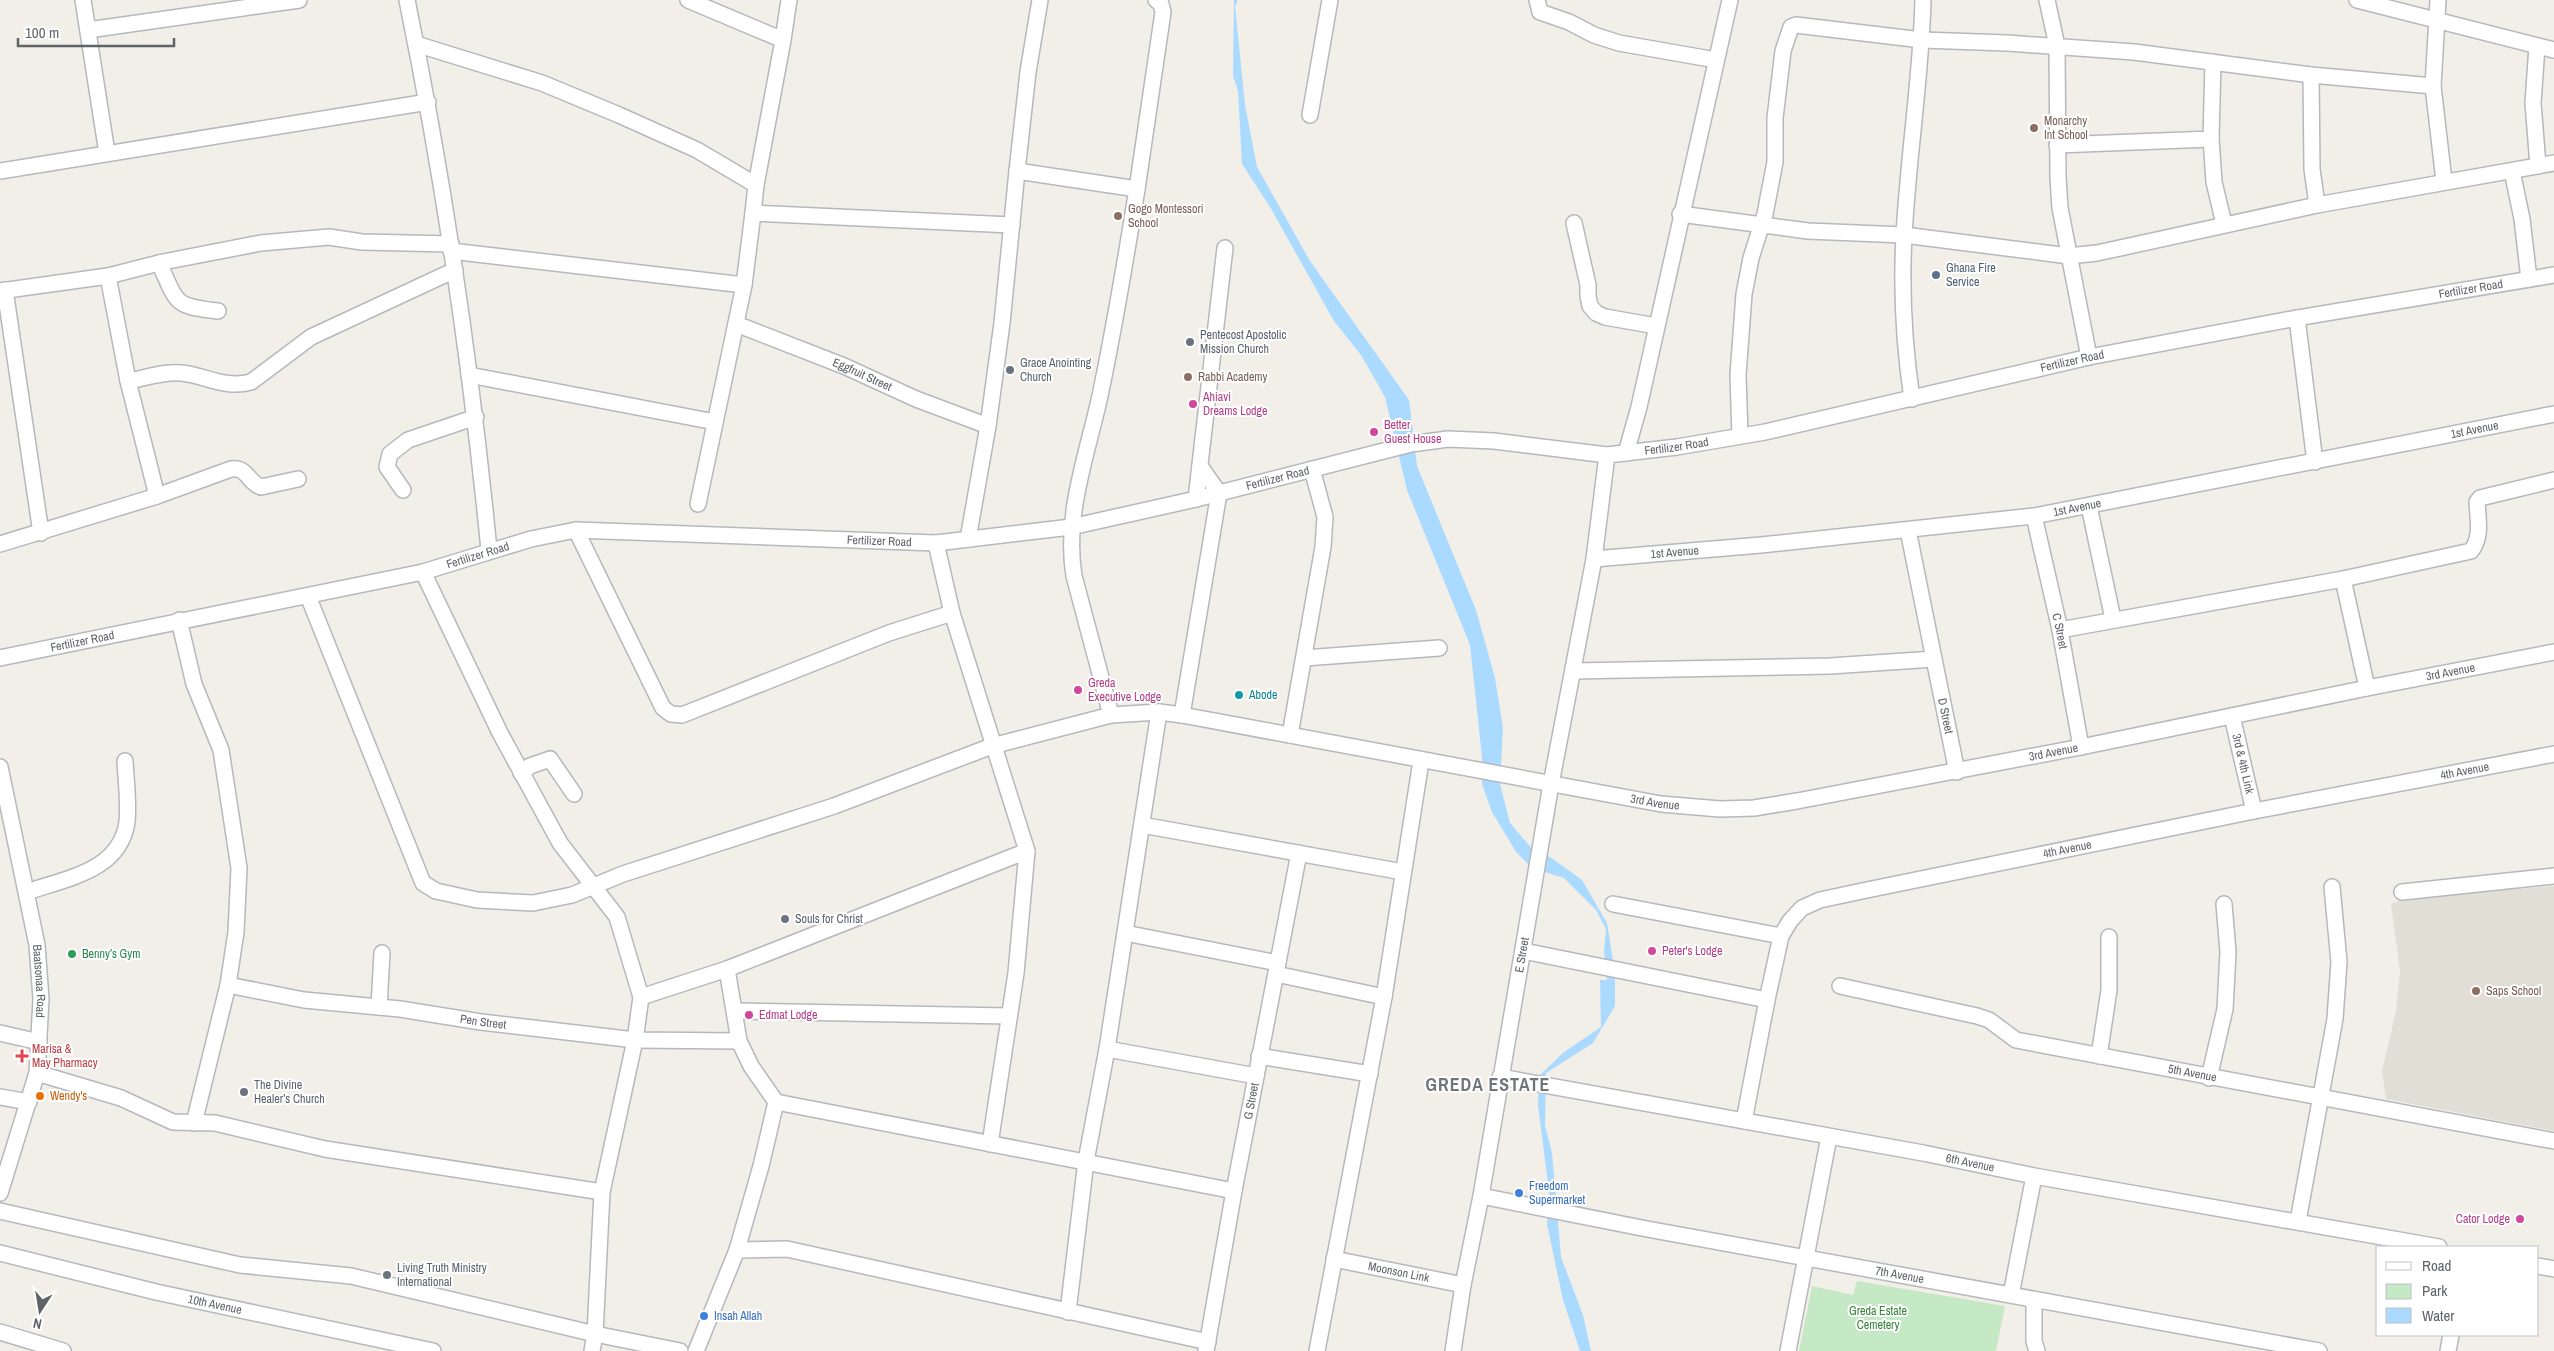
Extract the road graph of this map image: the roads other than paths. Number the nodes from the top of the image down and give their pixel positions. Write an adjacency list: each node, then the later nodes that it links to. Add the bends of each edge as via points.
1 (83, 0): 16 (street)
2 (299, 0): 16 (street)
3 (407, 0): 19 (street)
4 (688, 0): 17 (street)
5 (789, 0): 17 (street)
6 (1040, 0): 35 (street)
7 (1330, 0): 28 (street)
8 (1537, 0): 23 (street, via 1540,12 1594,35 1619,43)
9 (1730, 0): 23 (street)
10 (1923, 0): 18 (street)
11 (2047, 0): 20 (street)
12 (2358, 0): 15 (street)
13 (2438, 0): 15 (street)
14 (1160, 1): 39 (street, via 1163,12)
15 (2438, 21): 21 (street); 26 (street)
16 (88, 30): 31 (street)
17 (783, 40): 38 (street)
18 (1922, 40): 20 (street); 44 (street, via 1796,25 1789,29 1783,51 1775,118 1776,162); 47 (street)
19 (416, 44): 27 (street); 38 (street, via 542,83 619,115 697,150)
20 (2057, 46): 24 (street); 30 (street)
21 (2537, 46): 22 (street); 33 (street, via 2532,103)
22 (2554, 50)
23 (1716, 60): 42 (street)
24 (2213, 62): 25 (street); 29 (street)
25 (2311, 74): 26 (street); 40 (street, via 2312,169)
26 (2434, 86): 37 (street)
27 (428, 102): 31 (street); 48 (street)
28 (1310, 115)
29 (2211, 139): 30 (street); 45 (street, via 2214,182)
30 (2057, 145): 50 (street, via 2060,208)
31 (107, 153): 34 (street)
32 (2554, 163): 33 (street)
33 (2538, 166): 36 (street)
34 (0, 171)
35 (1017, 171): 39 (street); 46 (street)
36 (2512, 171): 37 (street); 55 (street)
37 (2444, 181): 40 (street)
38 (756, 186): 41 (street)
39 (1137, 189): 85 (street, via 1100,394)
40 (2317, 205): 45 (street)
41 (753, 213): 46 (street); 56 (street)
42 (1680, 214): 44 (street); 61 (street)
43 (1574, 223): 61 (street, via 1593,310 1605,317)
44 (1763, 224): 47 (street, via 1808,231); 70 (street, via 1751,258 1744,294 1738,375)
45 (2224, 224): 50 (street, via 2097,253)
46 (1012, 225): 69 (street)
47 (1904, 235): 50 (street); 65 (street, via 1905,350)
48 (451, 247): 51 (street, via 329,238 261,243); 52 (street); 56 (street)
49 (1225, 248): 74 (street)
50 (2069, 256): 62 (street)
51 (159, 263): 54 (street); 58 (street, via 178,301 188,308)
52 (456, 270): 63 (street); 64 (street, via 310,337 251,382 224,385 173,373)
53 (2554, 275): 55 (street, Fertilizer Road)
54 (108, 276): 57 (street); 64 (street)
55 (2529, 279): 59 (street, Fertilizer Road)
56 (744, 285): 60 (street)
57 (2, 291): 88 (street)
58 (218, 311)
59 (2297, 318): 62 (street, Fertilizer Road); 73 (street)
60 (736, 324): 68 (street); 69 (street, Eggfruit Street)
61 (1656, 326): 71 (street)
62 (2089, 357): 65 (street, Fertilizer Road)
63 (469, 375): 67 (street); 68 (street)
64 (128, 381): 80 (street)
65 (1912, 400): 70 (street, Fertilizer Road)
66 (2554, 414): 73 (street, 1st Avenue)
67 (476, 417): 78 (street, via 408,440 390,454 387,467); 92 (street)
68 (715, 422): 82 (street)
69 (988, 426): 89 (street)
70 (1740, 436): 71 (street, Fertilizer Road)
71 (1626, 453): 72 (street, Fertilizer Road)
72 (1606, 455): 75 (street, Fertilizer Road, via 1494,441 1448,439 1392,448); 93 (street, E Street)
73 (2315, 462): 83 (street, 1st Avenue)
74 (1200, 466): 79 (street); 81 (street)
75 (1312, 469): 79 (street, Fertilizer Road); 104 (street, via 1325,517)
76 (298, 479): 80 (street, via 261,487 239,468)
77 (2554, 480): 95 (street, via 2480,498 2477,502 2477,543 2470,551)
78 (403, 490)
79 (1219, 493): 81 (street, Fertilizer Road); 110 (street)
80 (157, 496): 88 (street)
81 (1196, 499): 85 (street, Fertilizer Road)
82 (698, 504)
83 (2089, 506): 84 (street, 1st Avenue); 98 (street)
84 (2034, 516): 87 (street, 1st Avenue); 100 (street, C Street)
85 (1071, 527): 89 (street, Fertilizer Road); 109 (street, via 1074,576)
86 (576, 530): 90 (street, Fertilizer Road); 92 (street, Fertilizer Road); 97 (street, via 663,708 671,714 682,715 889,633)
87 (1908, 530): 93 (street, 1st Avenue); 105 (street, D Street)
88 (41, 532): 91 (street)
89 (968, 539): 90 (street, Fertilizer Road)
90 (936, 543): 97 (street)
91 (0, 544)
92 (490, 550): 94 (street, Fertilizer Road)
93 (1594, 559): 106 (street, E Street)
94 (423, 572): 96 (street, Fertilizer Road); 120 (street)
95 (2343, 579): 98 (street); 107 (street)
96 (308, 596): 99 (street, Fertilizer Road); 129 (street, 3rd Avenue, via 423,883 436,891 477,900 533,903 572,895)
97 (952, 613): 113 (street)
98 (2113, 619): 100 (street)
99 (179, 620): 103 (street, Fertilizer Road); 142 (street, via 194,684 221,750 234,824 239,868 236,932)
100 (2060, 630): 114 (street, C Street)
101 (1440, 648): 104 (street)
102 (2554, 652): 107 (street, 3rd Avenue)
103 (0, 658)
104 (1304, 658): 112 (street)
105 (1934, 659): 106 (street, via 1830,666); 119 (street, D Street)
106 (1573, 671): 121 (street, E Street)
107 (2367, 688): 111 (street, 3rd Avenue)
108 (1159, 712): 109 (street, 3rd Avenue); 110 (street, 3rd Avenue); 124 (street)
109 (1111, 715): 113 (street, 3rd Avenue)
110 (1182, 715): 112 (street, 3rd Avenue)
111 (2232, 716): 114 (street, 3rd Avenue); 123 (street, 3rd & 4th Link)
112 (1290, 735): 117 (street, 3rd Avenue)
113 (992, 746): 125 (street); 129 (street, 3rd Avenue, via 834,806)
114 (2081, 747): 119 (street, 3rd Avenue)
115 (2554, 754): 123 (street, 4th Avenue)
116 (125, 761): 131 (street, via 127,820 117,851 101,865)
117 (1421, 761): 121 (street, 3rd Avenue); 127 (street)
118 (0, 767): 131 (street, Baatsonaa Road)
119 (1957, 772): 121 (street, 3rd Avenue, via 1754,808 1720,810 1662,804)
120 (521, 773): 122 (street, via 550,759); 129 (street, via 560,843)
121 (1551, 784): 138 (street, E Street)
122 (574, 794)
123 (2254, 812): 136 (street, 4th Avenue, via 1820,900 1802,908)
124 (1142, 825): 126 (street); 135 (street)
125 (1027, 851): 140 (street); 149 (street)
126 (1299, 853): 127 (street); 141 (street, G Street)
127 (1403, 872): 145 (street)
128 (2554, 876): 132 (street)
129 (593, 886): 144 (street, via 617,916)
130 (2332, 887): 163 (street, via 2339,962 2335,1019)
131 (27, 892): 152 (street, Baatsonaa Road, via 37,945 41,999)
132 (2402, 892)
133 (1613, 904): 136 (street)
134 (2224, 904): 161 (street, via 2228,952 2225,1009)
135 (1125, 933): 141 (street); 154 (street)
136 (1781, 936): 146 (street, 4th Avenue)
137 (2109, 937): 156 (street, via 2109,990)
138 (1524, 951): 146 (street); 160 (street, E Street)
139 (382, 954): 147 (street)
140 (727, 969): 144 (street); 148 (street)
141 (1277, 969): 145 (street); 155 (street, G Street)
142 (228, 985): 147 (street, Pen Street, via 304,1000); 167 (street)
143 (1840, 986): 156 (street, 5th Avenue, via 1977,1016 1989,1020 2016,1040)
144 (641, 997): 151 (street)
145 (1384, 997): 158 (street)
146 (1767, 1000): 166 (street, 4th Avenue)
147 (379, 1008): 151 (street, Pen Street)
148 (735, 1011): 149 (street); 153 (street)
149 (1009, 1016): 170 (street)
150 (0, 1033): 152 (street)
151 (635, 1040): 153 (street, Pen Street); 174 (street)
152 (39, 1042): 157 (street, Baatsonaa Road)
153 (739, 1042): 165 (street)
154 (1107, 1049): 159 (street); 171 (street)
155 (1259, 1056): 158 (street); 159 (street, G Street)
156 (2099, 1056): 161 (street, 5th Avenue)
157 (37, 1073): 164 (street, Baatsonaa Road); 167 (street, via 121,1098 173,1122)
158 (1370, 1074): 182 (street)
159 (1256, 1076): 173 (street, G Street)
160 (1500, 1077): 166 (street, 6th Avenue); 176 (street, E Street)
161 (2209, 1078): 163 (street, 5th Avenue)
162 (0, 1096): 164 (street)
163 (2321, 1098): 169 (street, 5th Avenue); 178 (street)
164 (30, 1102): 175 (street, Baatsonaa Road)
165 (776, 1102): 170 (street); 180 (street)
166 (1744, 1122): 168 (street, 6th Avenue)
167 (194, 1123): 174 (street, via 215,1122 325,1149)
168 (1829, 1137): 172 (street, 6th Avenue); 183 (street)
169 (2554, 1141)
170 (990, 1144): 171 (street)
171 (1086, 1161): 173 (street); 189 (street)
172 (2034, 1176): 178 (street, 6th Avenue); 187 (street)
173 (1234, 1191): 193 (street, G Street)
174 (602, 1192): 191 (street)
175 (0, 1193)
176 (1481, 1196): 183 (street, 7th Avenue); 186 (street, E Street)
177 (0, 1211): 191 (street, via 240,1265 351,1276)
178 (2298, 1221): 179 (street, 6th Avenue)
179 (2434, 1246)
180 (737, 1250): 189 (street, via 787,1249); 199 (street)
181 (0, 1253): 196 (street, 10th Avenue, via 156,1292)
182 (1334, 1259): 186 (street, Moonson Link); 200 (street)
183 (1804, 1259): 187 (street, 7th Avenue); 201 (street)
184 (2539, 1266): 185 (street)
185 (2554, 1269)
186 (1463, 1285): 194 (street, E Street)
187 (2011, 1295): 188 (street, 7th Avenue)
188 (2034, 1301): 202 (street); 203 (street, 7th Avenue)
189 (1068, 1312): 193 (street)
190 (0, 1332): 195 (street)
191 (595, 1334): 197 (street); 198 (street)
192 (2451, 1336): 204 (street)
193 (1207, 1347)
194 (1458, 1350)
195 (63, 1351)
196 (433, 1351)
197 (592, 1351)
198 (680, 1351)
199 (696, 1351)
200 (1317, 1351)
201 (1788, 1351)
202 (2037, 1351)
203 (2319, 1351)
204 (2448, 1351)

